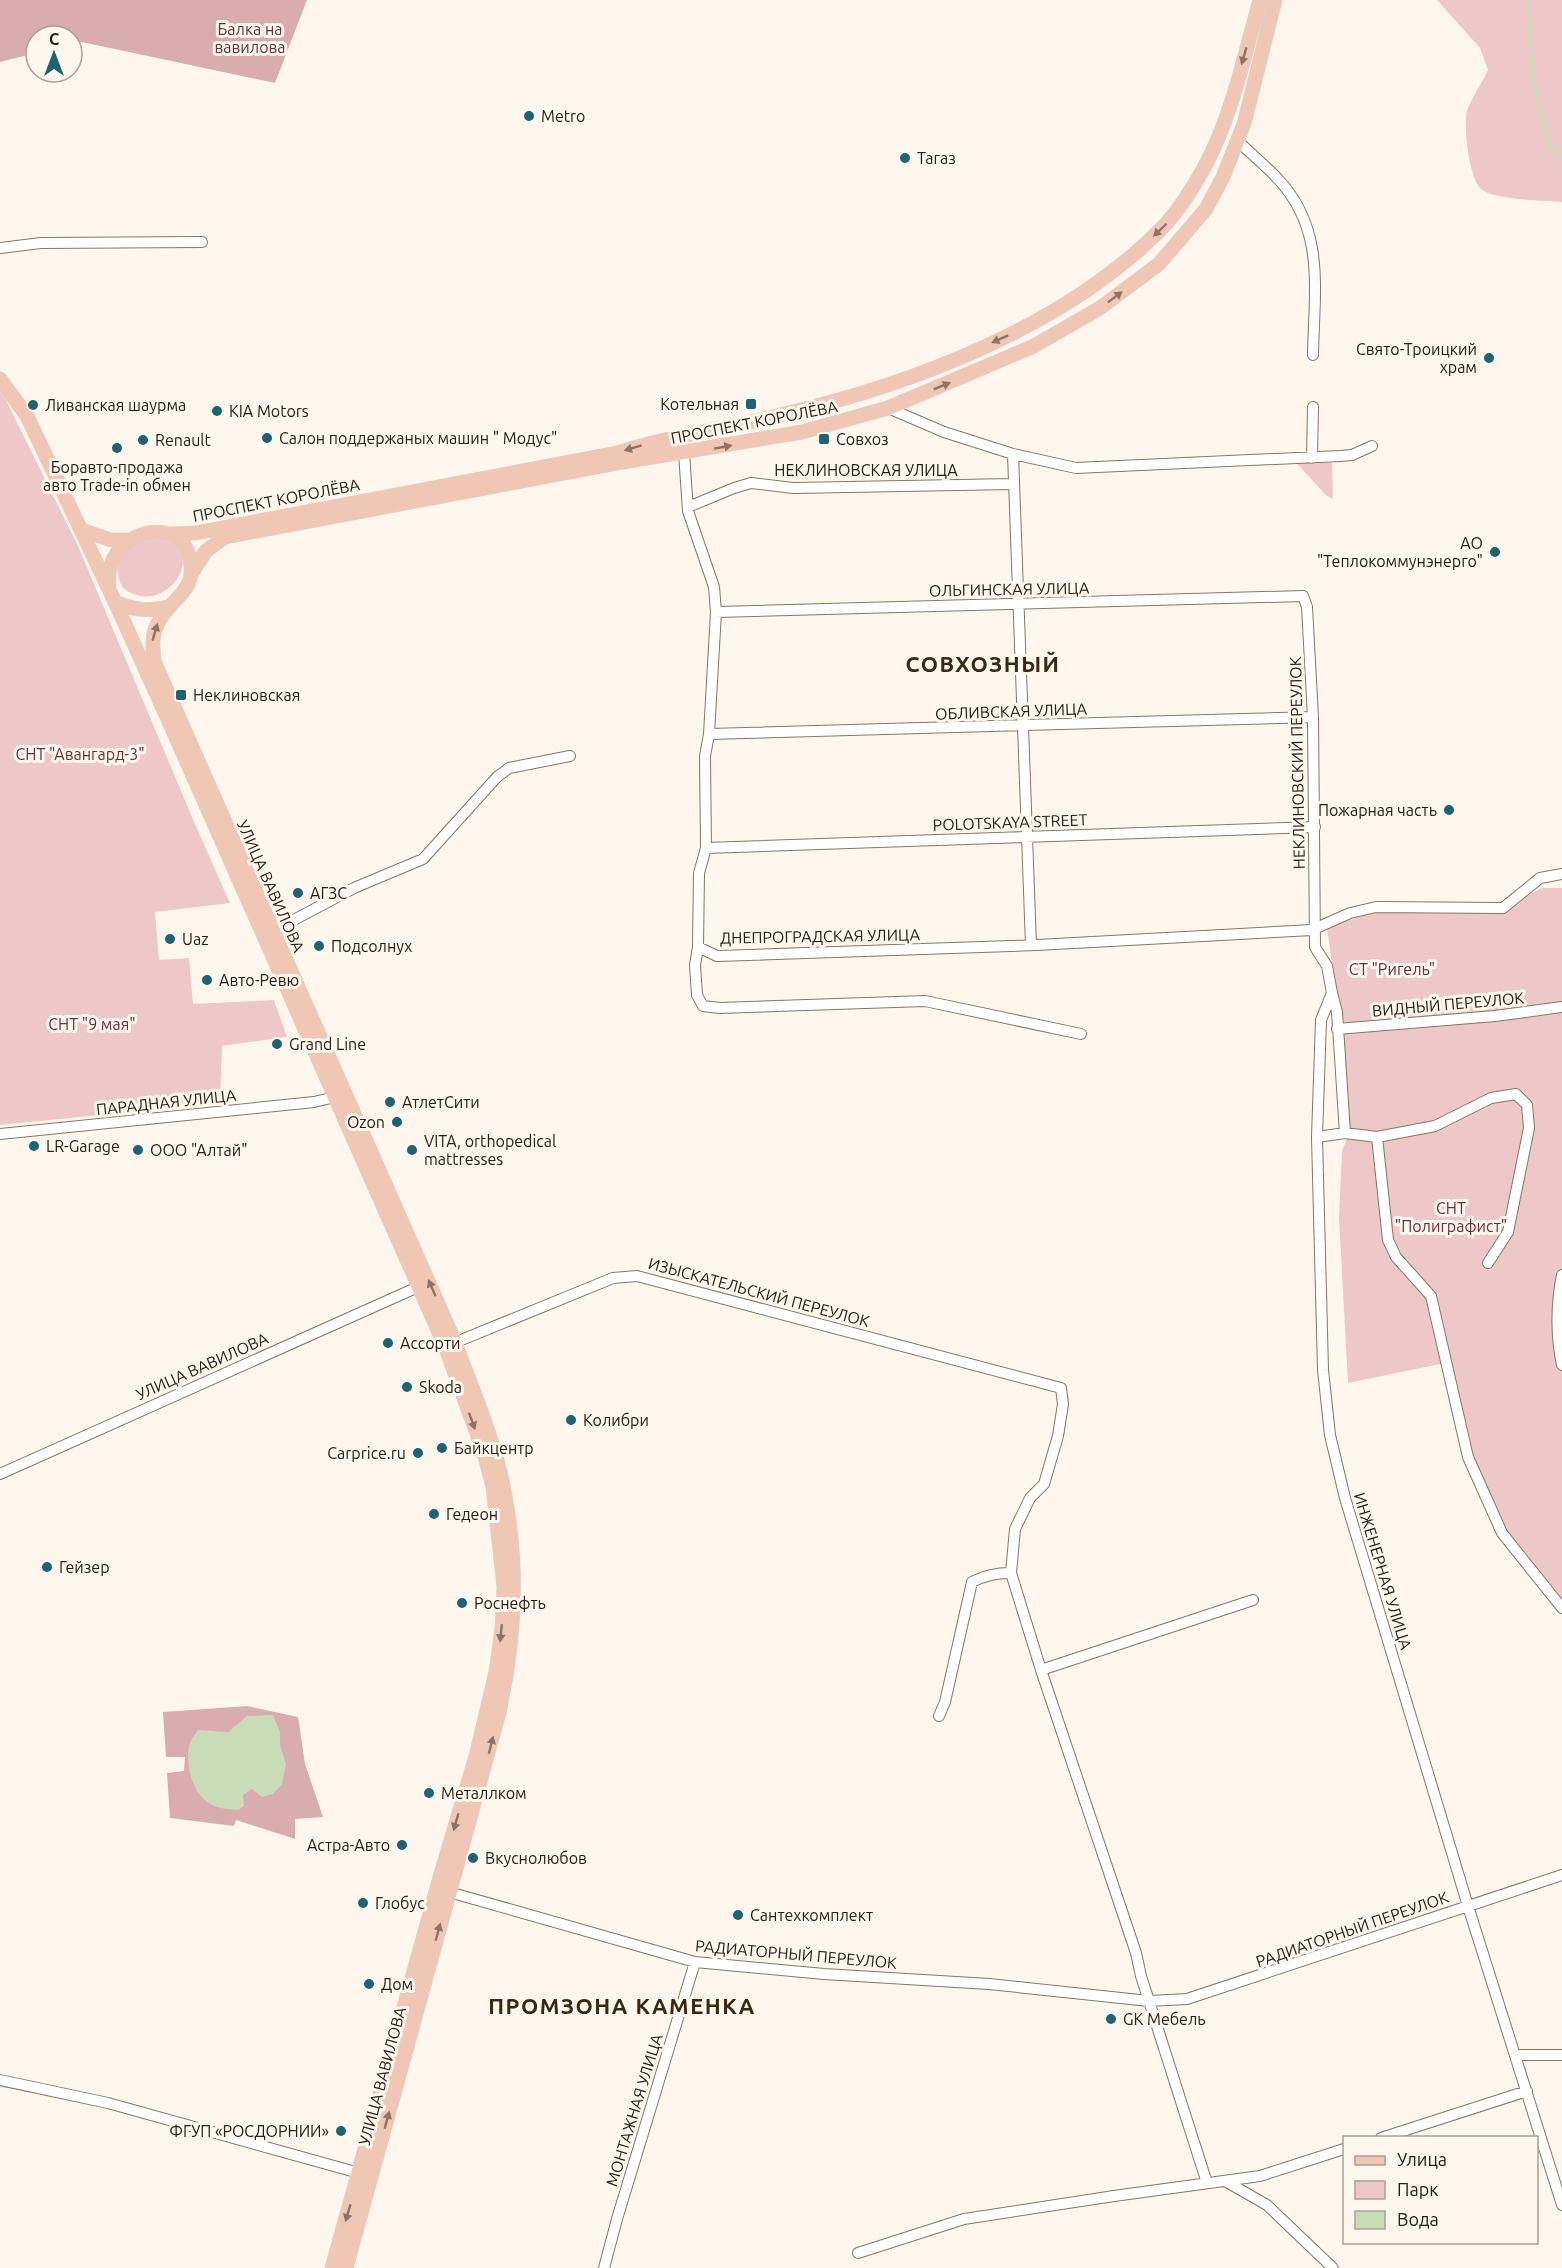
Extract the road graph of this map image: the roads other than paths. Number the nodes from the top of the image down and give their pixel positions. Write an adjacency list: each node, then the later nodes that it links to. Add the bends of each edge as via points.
1 (1260, 0): 17 (main road, ПРОСПЕКТ КОРОЛЁВА, one-way to 17, via 1220,135 1203,170 1174,213 1134,254 1088,291 1027,327 951,361 876,388 777,416 617,453 196,533)
2 (1275, 0): 3 (main road, ПРОСПЕКТ КОРОЛЁВА)
3 (1238, 141): 6 (street, via 1278,179 1307,223 1314,256); 9 (main road, ПРОСПЕКТ КОРОЛЁВА, one-way to 3, via 1034,346 1100,308 1159,264 1206,209)
4 (202, 242): 5 (street, via 41,243)
5 (0, 248)
6 (1313, 355)
7 (0, 379): 16 (main road, УЛИЦА ВАВИЛОВА, via 27,416)
8 (1313, 407): 13 (street)
9 (888, 408): 11 (main road, ПРОСПЕКТ КОРОЛЁВА, one-way to 9, via 802,432); 12 (street, НЕКЛИНОВСКАЯ УЛИЦА, via 944,432)
10 (1372, 446): 13 (street, НЕКЛИНОВСКАЯ УЛИЦА, via 1352,455)
11 (684, 453): 15 (street); 19 (main road, ПРОСПЕКТ КОРОЛЁВА, via 225,537 206,551)
12 (1012, 454): 13 (street, НЕКЛИНОВСКАЯ УЛИЦА, via 1076,468); 14 (street)
13 (1312, 458)
14 (1013, 484): 15 (street, НЕКЛИНОВСКАЯ УЛИЦА, via 793,488 751,483); 22 (street)
15 (688, 507): 24 (street, via 714,587)
16 (81, 530): 18 (main road, via 111,540); 21 (main road, УЛИЦА ВАВИЛОВА)
17 (169, 534): 18 (main road, via 141,534); 19 (main road, via 188,550)
18 (128, 540): 21 (main road, УЛИЦА ВАВИЛОВА, via 117,550 109,571)
19 (192, 573): 23 (main road, УЛИЦА ВАВИЛОВА, via 188,586)
20 (1303, 596): 22 (street, ОЛЬГИНСКАЯ УЛИЦА); 25 (street, НЕКЛИНОВСКИЙ ПЕРЕУЛОК, via 1307,607)
21 (113, 597): 23 (main road, via 131,609); 41 (main road, УЛИЦА ВАВИЛОВА)
22 (1018, 603): 24 (street, ОЛЬГИНСКАЯ УЛИЦА); 26 (street)
23 (168, 607): 34 (main road, УЛИЦА ВАВИЛОВА, one-way to 23, via 154,661 152,640)
24 (716, 612): 27 (street)
25 (1313, 717): 26 (street, ОБЛИВСКАЯ УЛИЦА); 29 (street, НЕКЛИНОВСКИЙ ПЕРЕУЛОК)
26 (1023, 725): 27 (street, ОБЛИВСКАЯ УЛИЦА); 30 (street)
27 (709, 734): 31 (street, via 705,756)
28 (570, 756): 34 (street, via 509,768 423,858 354,888)
29 (1315, 827): 30 (street, POLOTSKAYA STREET); 33 (street, НЕКЛИНОВСКИЙ ПЕРЕУЛОК)
30 (1027, 837): 31 (street, POLOTSKAYA STREET); 35 (street)
31 (706, 848): 36 (street, via 699,873)
32 (1562, 874): 33 (street, via 1540,878 1503,908 1376,907 1350,913)
33 (1314, 929): 35 (street, ДНЕПРОГРАДСКАЯ УЛИЦА); 37 (street, via 1315,947 1327,966)
34 (273, 931): 49 (main road, УЛИЦА ВАВИЛОВА, one-way to 34)
35 (1031, 945): 36 (street, ДНЕПРОГРАДСКАЯ УЛИЦА, via 717,956)
36 (698, 947): 40 (street, ДНЕПРОГРАДСКАЯ УЛИЦА, via 696,995 703,1006 925,1001)
37 (1332, 993): 39 (street); 44 (street, ИНЖЕНЕРНАЯ УЛИЦА, via 1321,1020)
38 (1562, 1007): 39 (street, ВИДНЫЙ ПЕРЕУЛОК)
39 (1337, 1029): 42 (street)
40 (1081, 1035)
41 (335, 1097): 43 (street, ПАРАДНАЯ УЛИЦА); 48 (main road, УЛИЦА ВАВИЛОВА)
42 (1346, 1133): 44 (street); 45 (street)
43 (0, 1134)
44 (1317, 1137): 59 (street, ИНЖЕНЕРНАЯ УЛИЦА, via 1323,1370 1330,1435 1345,1498)
45 (1377, 1137): 46 (street, via 1435,1126 1491,1098 1516,1094 1527,1105 1529,1128 1508,1232); 54 (street, via 1388,1240 1396,1257 1431,1296 1468,1457 1502,1533)
46 (1488, 1263)
47 (1562, 1275): 50 (street, via 1557,1342)
48 (418, 1287): 49 (main road, УЛИЦА ВАВИЛОВА); 51 (street, УЛИЦА ВАВИЛОВА)
49 (450, 1344): 52 (street, ИЗЫСКАТЕЛЬСКИЙ ПЕРЕУЛОК, via 613,1278 637,1276 1061,1388 1059,1436 1044,1484 1030,1498 1015,1529); 58 (main road, УЛИЦА ВАВИЛОВА, via 485,1423 503,1485 515,1587 513,1630 489,1755)
50 (1562, 1365)
51 (0, 1474)
52 (1011, 1573): 55 (street); 56 (street, via 972,1582)
53 (1253, 1600): 55 (street)
54 (1562, 1608)
55 (1041, 1670): 61 (street)
56 (939, 1716)
57 (1562, 1875): 59 (street, РАДИАТОРНЫЙ ПЕРЕУЛОК)
58 (443, 1890): 60 (street, РАДИАТОРНЫЙ ПЕРЕУЛОК); 68 (main road, УЛИЦА ВАВИЛОВА); 74 (main road, УЛИЦА ВАВИЛОВА, one-way to 58)
59 (1468, 1905): 61 (street, РАДИАТОРНЫЙ ПЕРЕУЛОК, via 1187,1999); 62 (street, ИНЖЕНЕРНАЯ УЛИЦА)
60 (695, 1962): 61 (street, РАДИАТОРНЫЙ ПЕРЕУЛОК, via 989,1984); 75 (street, МОНТАЖНАЯ УЛИЦА)
61 (1149, 2001): 70 (street)
62 (1515, 2055): 63 (street); 65 (street, ИНЖЕНЕРНАЯ УЛИЦА)
63 (1562, 2055)
64 (0, 2080): 68 (street, via 108,2103)
65 (1527, 2091): 66 (street); 71 (street, ИНЖЕНЕРНАЯ УЛИЦА)
66 (1387, 2136)
67 (1343, 2149): 69 (street, via 1260,2176)
68 (359, 2173): 73 (main road, УЛИЦА ВАВИЛОВА, one-way to 73)
69 (1224, 2181): 70 (street); 76 (street, via 1267,2205)
70 (1208, 2183): 72 (street, via 964,2219)
71 (1562, 2205)
72 (858, 2253)
73 (332, 2268)
74 (346, 2268)
75 (604, 2268)
76 (1333, 2268)

